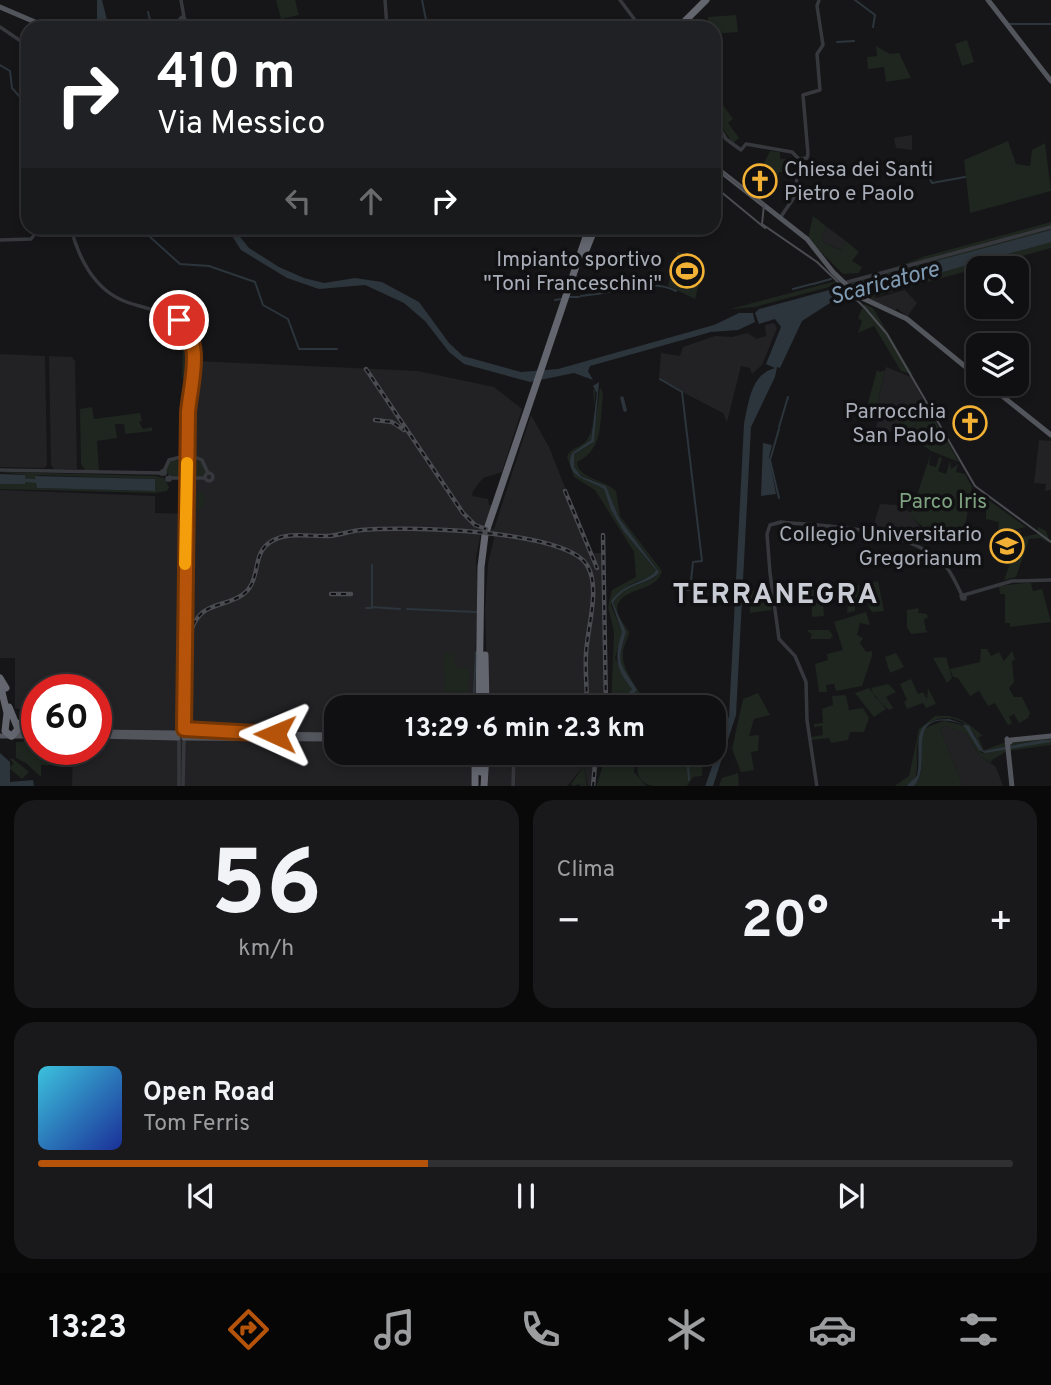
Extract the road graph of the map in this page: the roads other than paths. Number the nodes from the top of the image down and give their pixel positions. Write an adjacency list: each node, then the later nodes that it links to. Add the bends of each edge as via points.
1 (181, 0): 8 (street)
2 (384, 0): 10 (street)
3 (620, 0): 11 (street)
4 (704, 0): 12 (highway)
5 (819, 0): 17 (street, via 823,43 817,54 820,90 803,95 808,154 807,159)
6 (988, 0): 15 (main road)
7 (1, 6): 9 (main road)
8 (183, 20)
9 (34, 21)
10 (386, 21)
11 (636, 21)
12 (684, 21)
13 (0, 27): 14 (street)
14 (21, 41)
15 (1051, 81)
16 (721, 130): 17 (street, via 742,150 746,144 790,151)
17 (799, 159): 19 (street, via 794,198)
18 (721, 172): 19 (main road)
19 (780, 218): 25 (main road, via 814,246)
20 (1051, 227): 25 (street)
21 (32, 235): 24 (street)
22 (73, 235): 29 (street, via 80,259 110,293 174,318 190,336)
23 (587, 235): 38 (highway, via 486,535)
24 (0, 240)
25 (846, 285): 26 (main road, via 906,319)
26 (966, 367)
27 (1002, 396): 28 (main road)
28 (1051, 435)
29 (187, 443): 30 (street); 31 (street); 34 (street)
30 (178, 458): 33 (street, via 169,460); 34 (street, via 183,460)
31 (195, 458): 33 (street, via 202,460 207,476 169,478); 34 (street)
32 (0, 470): 33 (street)
33 (163, 473)
34 (186, 474): 40 (street)
35 (1051, 580): 61 (street, via 1016,580 964,596 944,564 899,540 866,530 770,525 767,534 779,641 794,655 806,680 806,717)
36 (0, 678): 37 (highway)
37 (3, 688): 39 (highway); 41 (highway)
38 (481, 695)
39 (6, 707): 46 (highway); 46 (highway)
40 (182, 717): 43 (street, via 177,731); 44 (street, via 187,731); 48 (street)
41 (15, 720): 42 (highway); 46 (highway, via 18,730)
42 (21, 724)
43 (162, 732): 45 (main road); 48 (main road)
44 (210, 733): 48 (main road); 52 (main road)
45 (112, 734)
46 (4, 735)
47 (112, 735): 50 (main road)
48 (181, 735): 50 (main road); 51 (main road); 54 (street); 55 (street)
49 (1050, 736): 62 (main road, via 1009,744)
50 (149, 737): 55 (street, via 176,739)
51 (202, 737): 53 (main road); 54 (street, via 186,739)
52 (324, 737)
53 (324, 737)
54 (183, 748): 58 (street)
55 (180, 756): 58 (street)
56 (480, 765): 59 (highway)
57 (514, 765): 60 (street)
58 (181, 786)
59 (480, 786)
60 (513, 786)
61 (817, 786)
62 (1012, 786)

